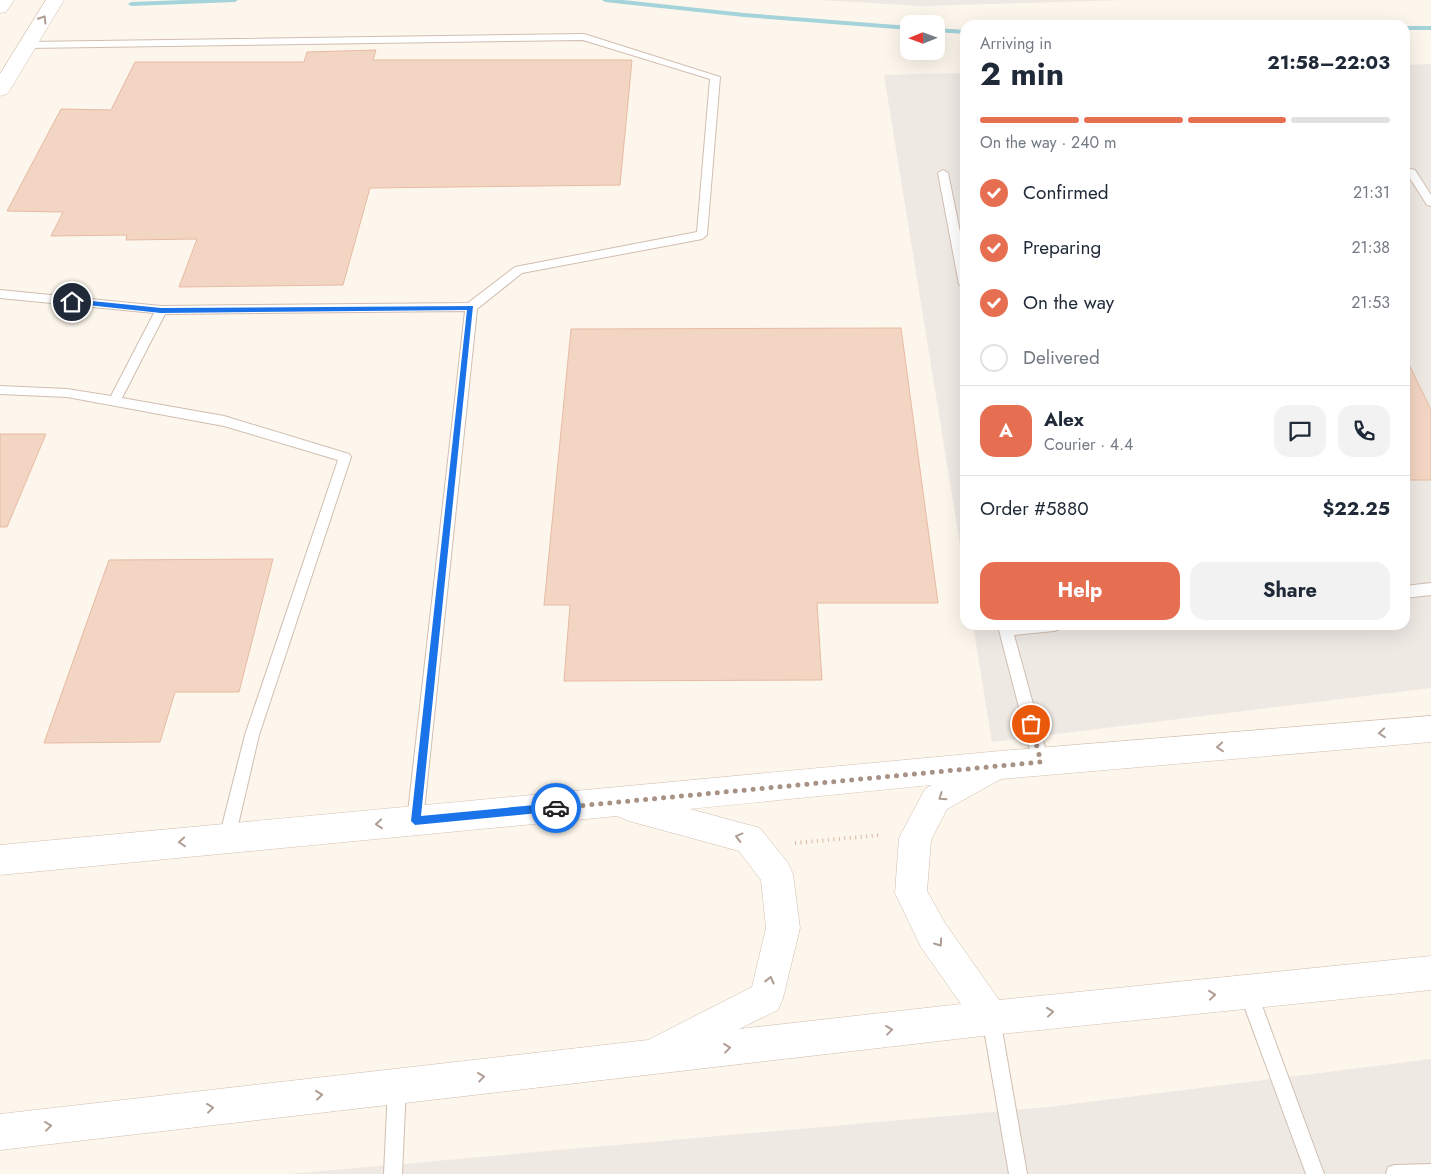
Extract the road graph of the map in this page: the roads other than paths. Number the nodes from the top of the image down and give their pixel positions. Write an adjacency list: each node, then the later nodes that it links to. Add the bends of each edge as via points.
1 (5, 0): 3 (street)
2 (55, 0): 4 (street, one-way to 2)
3 (0, 8)
4 (27, 45): 5 (street); 11 (lane, via 584,37 715,77 702,235 519,270)
5 (0, 90)
6 (1411, 172): 8 (lane)
7 (943, 173): 9 (lane)
8 (1431, 204)
9 (960, 259)
10 (0, 294): 12 (lane)
11 (471, 307): 12 (lane); 22 (lane)
12 (161, 310): 14 (lane)
13 (0, 390): 14 (lane, via 67,393)
14 (115, 401): 23 (lane, via 224,421 345,457 252,735)
15 (1431, 589): 16 (lane)
16 (1410, 591)
17 (1007, 630): 19 (lane)
18 (1431, 729): 19 (street, one-way to 19)
19 (1041, 762): 20 (street)
20 (1000, 765): 21 (street); 27 (street, one-way to 27, via 936,799 915,838 912,893 933,935)
21 (611, 802): 22 (street); 28 (street, one-way to 21, via 766,998 783,928 776,874 749,840)
22 (415, 821): 23 (street, one-way to 23)
23 (227, 838): 24 (street, one-way to 24)
24 (0, 860)
25 (1431, 973): 26 (street)
26 (1248, 992): 27 (street, one-way to 26); 33 (lane)
27 (991, 1018): 28 (street, one-way to 27); 32 (lane)
28 (644, 1058): 29 (street, one-way to 28)
29 (397, 1086): 30 (street, one-way to 29); 31 (lane)
30 (0, 1132)
31 (393, 1174)
32 (1018, 1174)
33 (1315, 1174)
34 (1395, 1174): 35 (lane)
35 (1431, 1174)

